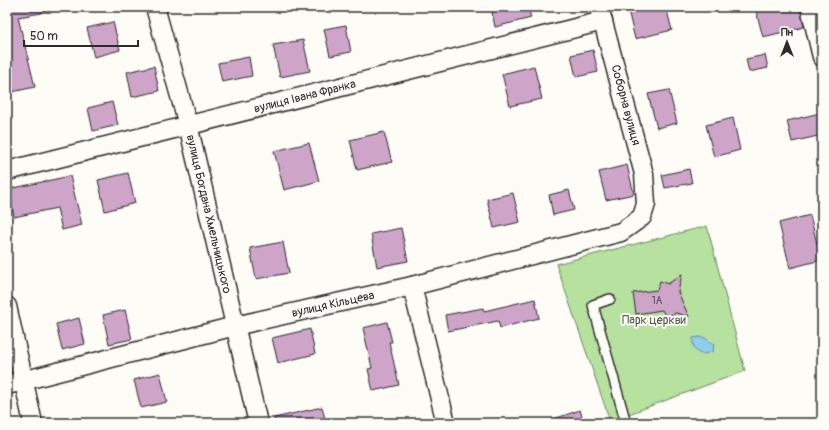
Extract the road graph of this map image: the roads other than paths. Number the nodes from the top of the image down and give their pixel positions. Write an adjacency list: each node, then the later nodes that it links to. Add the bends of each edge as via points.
1 (155, 7): 5 (street, вулиця Богдана Хмельницького)
2 (810, 7): 4 (street)
3 (601, 14): 5 (street, вулиця Івана Франка); 7 (street, Соборна вулиця, via 644,174)
4 (822, 57)
5 (188, 125): 6 (street, вулиця Івана Франка); 11 (street, вулиця Богдана Хмельницького)
6 (7, 171)
7 (646, 204): 8 (street, вулиця Кільцева, via 642,217 621,232)
8 (412, 286): 11 (street, вулиця Кільцева); 15 (street)
9 (610, 300): 16 (lane, via 593,304)
10 (7, 306): 12 (street)
11 (235, 326): 12 (street, вулиця Кільцева); 14 (street, вулиця Богдана Хмельницького)
12 (16, 383): 13 (street)
13 (33, 423)
14 (258, 423)
15 (446, 423)
16 (626, 423)

